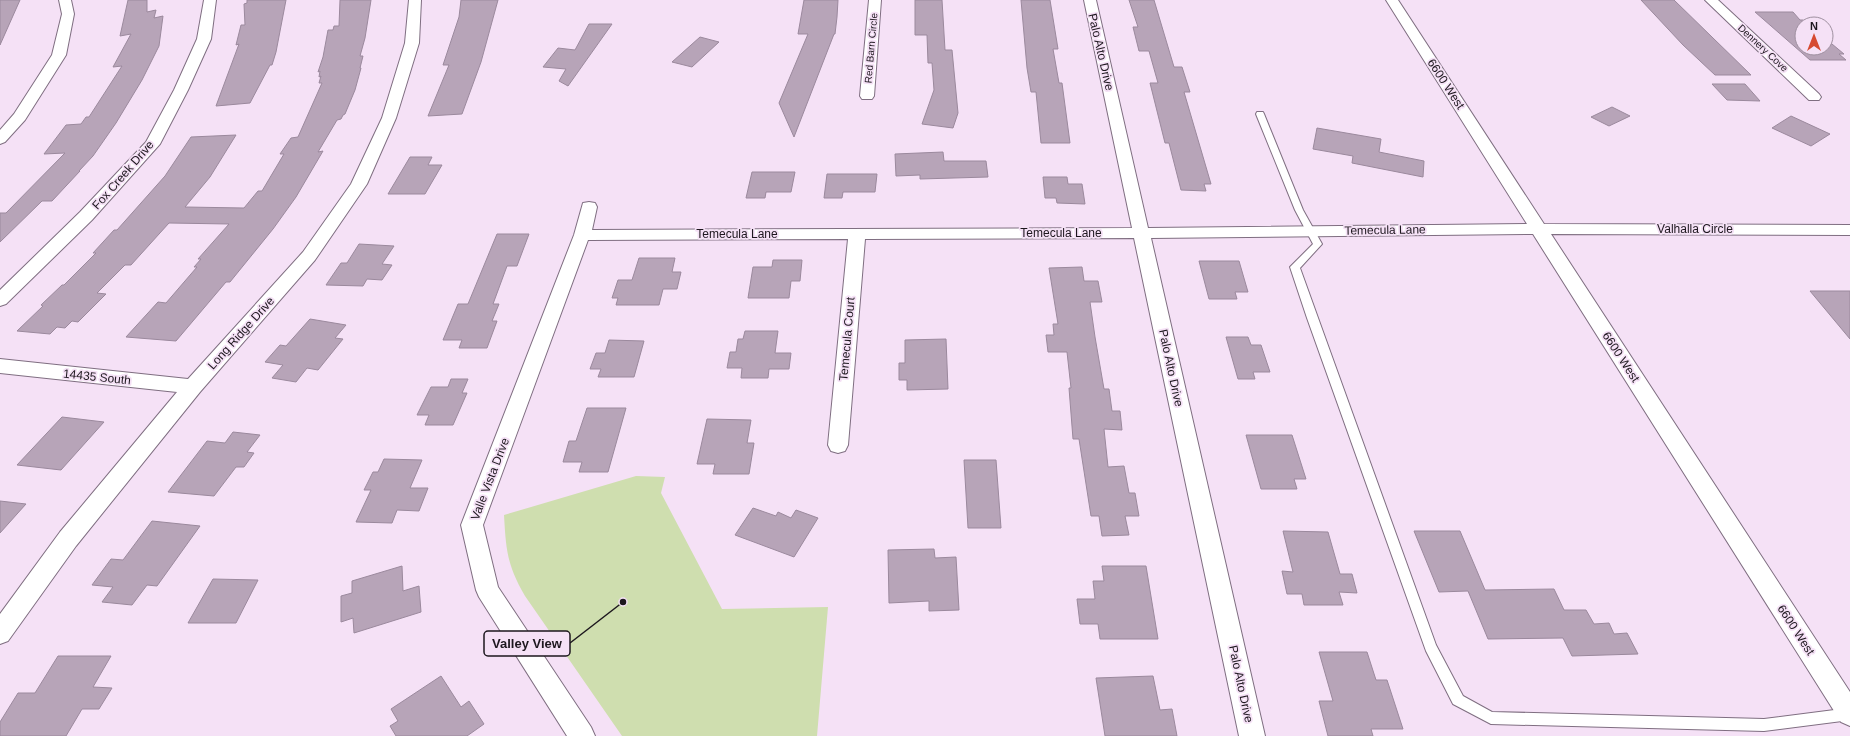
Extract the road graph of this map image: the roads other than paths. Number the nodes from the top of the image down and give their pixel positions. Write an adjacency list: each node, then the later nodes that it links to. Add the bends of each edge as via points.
1 (64, 0): 11 (street, via 68,14 59,55 20,117)
2 (210, 0): 19 (street, Fox Creek Drive, via 204,39 181,90 152,144 86,216)
3 (415, 0): 21 (street, Long Ridge Drive, via 412,43 389,118 359,184 309,256)
4 (876, 0): 8 (street, Red Barn Circle)
5 (1090, 0): 17 (street, Palo Alto Drive)
6 (1392, 0): 13 (street, 6600 West)
7 (1711, 0): 9 (street, Dennery Cove)
8 (867, 96)
9 (1814, 97)
10 (1260, 114): 15 (lane)
11 (0, 139)
12 (589, 207): 18 (street, Valle Vista Drive)
13 (1539, 229): 14 (street, Valhalla Circle); 15 (street, Temecula Lane); 24 (street, 6600 West)
14 (1850, 230)
15 (1310, 231): 17 (street, Temecula Lane); 24 (lane, via 1318,244 1295,267 1430,647 1458,700 1491,718 1764,725)
16 (857, 233): 17 (street, Temecula Lane); 18 (street, Temecula Lane); 22 (street, Temecula Court)
17 (1141, 233): 26 (street, Palo Alto Drive)
18 (582, 235): 25 (street, Valle Vista Drive, via 472,525 487,590)
19 (0, 300)
20 (0, 366): 21 (street, 14435 South)
21 (193, 387): 23 (street, Long Ridge Drive, via 68,539)
22 (838, 445)
23 (0, 633)
24 (1850, 714)
25 (582, 736)
26 (1252, 736)

